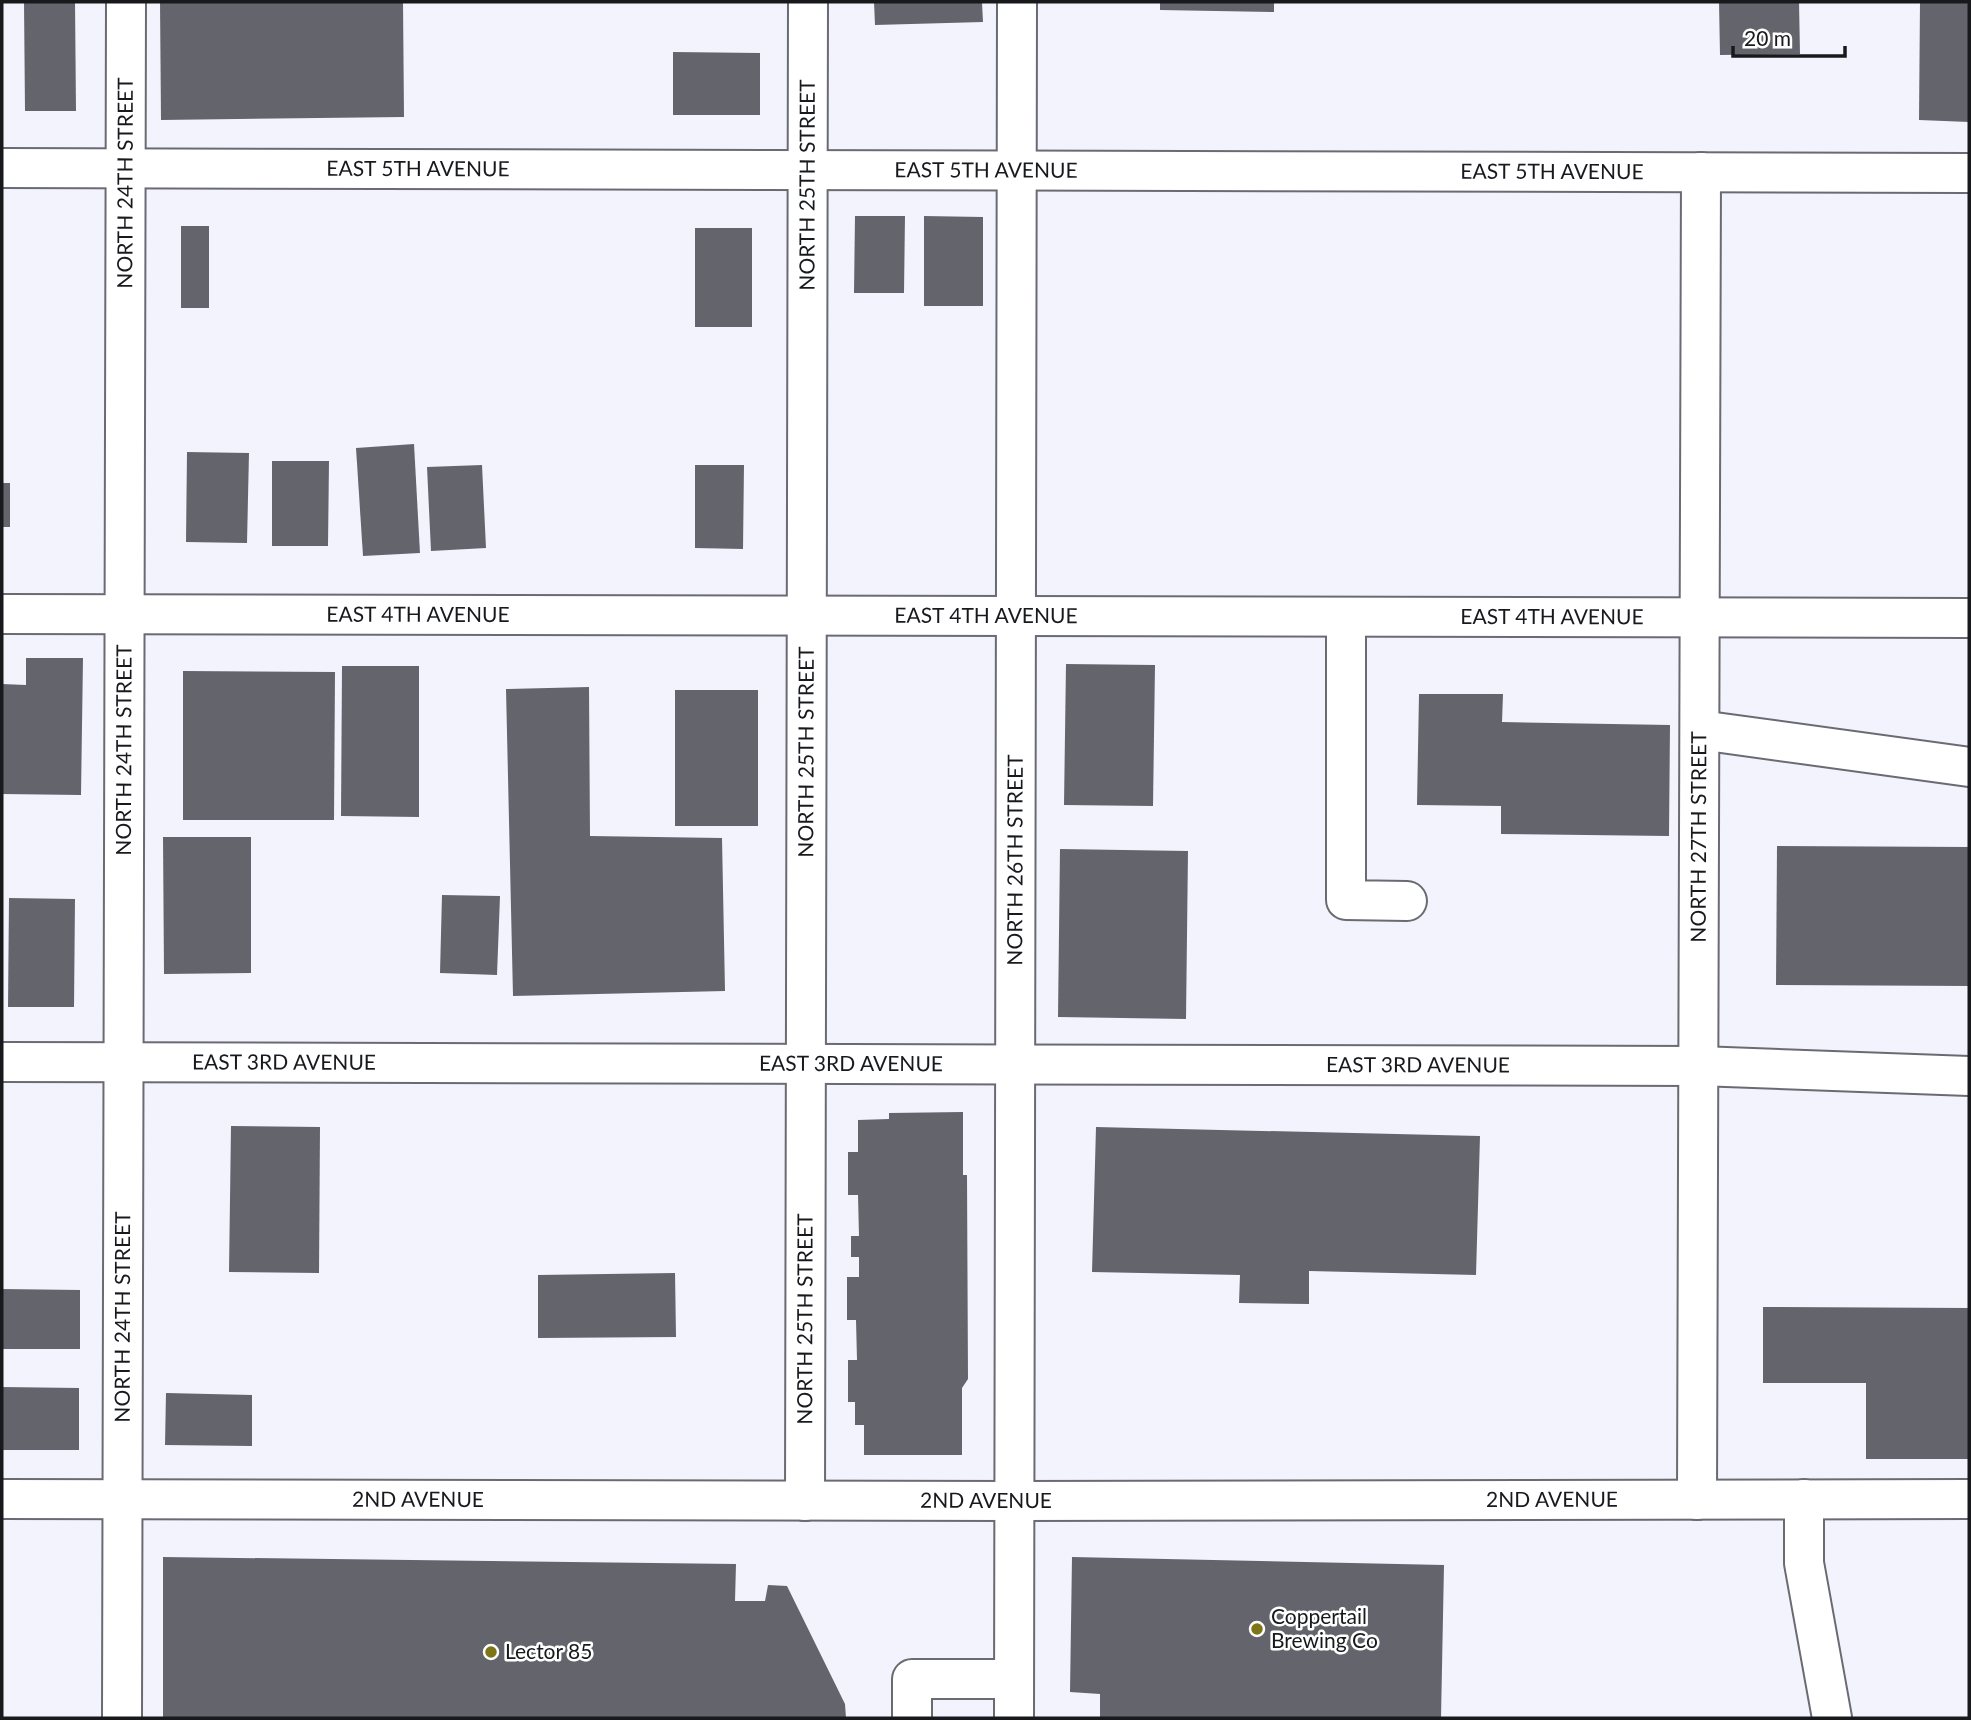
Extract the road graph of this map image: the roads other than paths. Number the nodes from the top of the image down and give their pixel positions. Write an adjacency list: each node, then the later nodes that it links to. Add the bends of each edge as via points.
1 (126, 2): 5 (street, NORTH 24TH STREET)
2 (808, 2): 6 (street, NORTH 25TH STREET)
3 (1017, 2): 7 (street, NORTH 26TH STREET)
4 (2, 168): 5 (street, EAST 5TH AVENUE)
5 (126, 169): 6 (street, EAST 5TH AVENUE); 11 (street, NORTH 24TH STREET)
6 (807, 170): 7 (street, EAST 5TH AVENUE); 12 (street, NORTH 25TH STREET)
7 (1017, 170): 8 (street, EAST 5TH AVENUE); 13 (street, NORTH 26TH STREET)
8 (1701, 172): 9 (street, EAST 5TH AVENUE); 15 (street, NORTH 27TH STREET)
9 (1969, 173)
10 (2, 614): 11 (street, EAST 4TH AVENUE)
11 (125, 614): 12 (street, EAST 4TH AVENUE); 21 (street, NORTH 24TH STREET)
12 (806, 615): 13 (street, EAST 4TH AVENUE); 22 (street, NORTH 25TH STREET)
13 (1016, 616): 14 (street, EAST 4TH AVENUE); 23 (street, NORTH 26TH STREET)
14 (1346, 617): 15 (street, EAST 4TH AVENUE); 19 (street, via 1346,900)
15 (1700, 617): 16 (street, EAST 4TH AVENUE); 17 (street, NORTH 27TH STREET)
16 (1969, 618)
17 (1700, 730): 18 (street); 24 (street, NORTH 27TH STREET)
18 (1969, 767)
19 (1408, 901)
20 (2, 1062): 21 (street, EAST 3RD AVENUE)
21 (124, 1062): 22 (street, EAST 3RD AVENUE); 28 (street, NORTH 24TH STREET)
22 (805, 1064): 23 (street, EAST 3RD AVENUE); 31 (street, NORTH 25TH STREET)
23 (1015, 1064): 24 (street, EAST 3RD AVENUE); 32 (street, NORTH 26TH STREET)
24 (1699, 1066): 25 (street, EAST 3RD AVENUE); 29 (street, NORTH 27TH STREET)
25 (1969, 1076)
26 (2, 1499): 28 (street, 2ND AVENUE)
27 (1969, 1499): 30 (street, 2ND AVENUE)
28 (123, 1500): 31 (street, 2ND AVENUE); 34 (street, NORTH 24TH STREET)
29 (1697, 1500): 30 (street, 2ND AVENUE); 32 (street, 2ND AVENUE)
30 (1804, 1500): 37 (street, via 1804,1563)
31 (805, 1501): 32 (street, 2ND AVENUE)
32 (1014, 1501): 33 (street, NORTH 26TH STREET)
33 (1014, 1679): 35 (street, via 912,1679); 36 (street, NORTH 26TH STREET)
34 (122, 1718)
35 (912, 1718)
36 (1014, 1718)
37 (1832, 1718)

